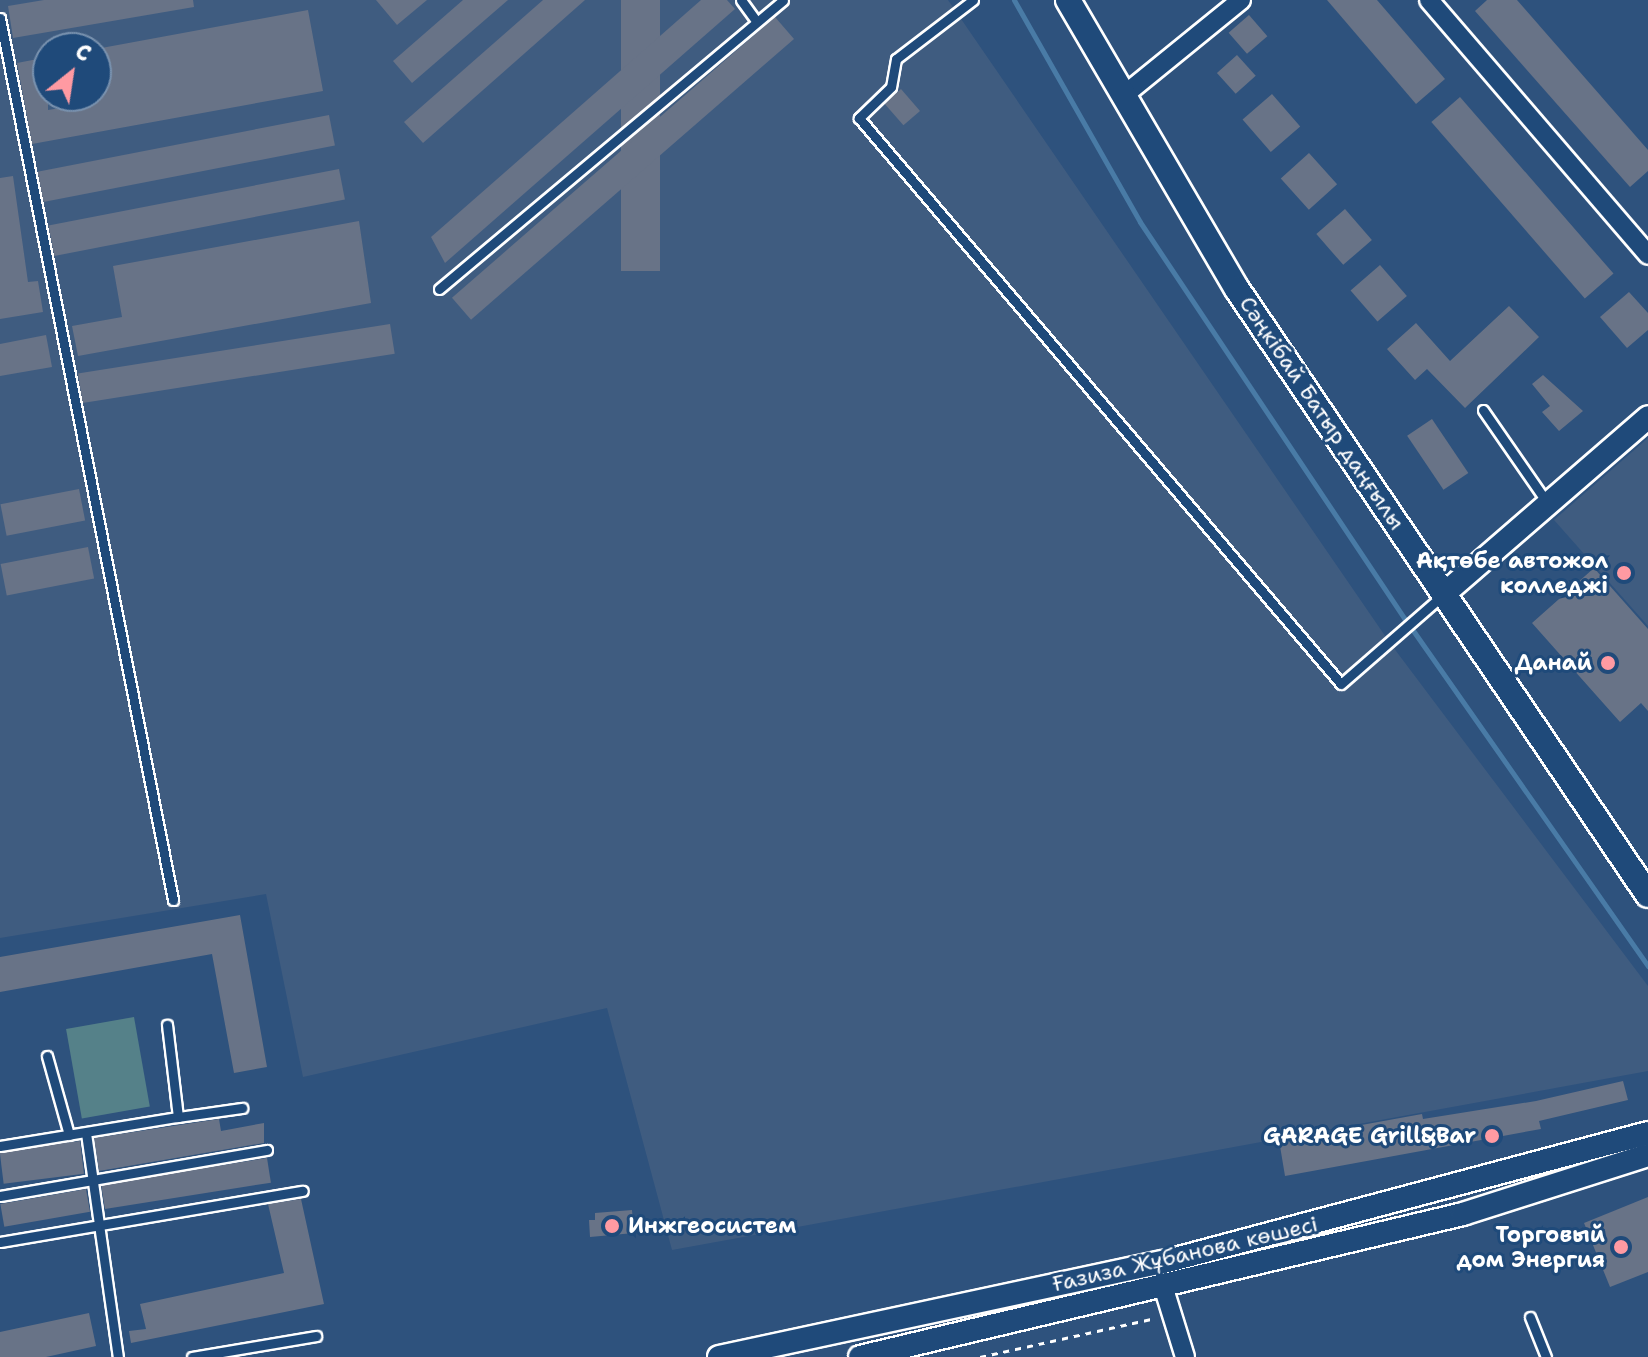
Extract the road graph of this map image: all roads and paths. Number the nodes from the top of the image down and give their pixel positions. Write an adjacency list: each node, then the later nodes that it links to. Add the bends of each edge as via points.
1 (741, 0): 8 (lane)
2 (783, 0): 8 (lane)
3 (973, 0): 15 (lane, via 896,59 891,87 859,118 1341,684)
4 (1068, 0): 9 (main road, Сәңкібай Батыр даңғылы)
5 (1241, 0): 9 (street)
6 (1429, 0): 10 (street)
7 (0, 18): 17 (lane)
8 (756, 21): 11 (lane)
9 (1123, 96): 15 (main road, Сәңкібай Батыр даңғылы, via 1237,289)
10 (1648, 255)
11 (439, 289)
12 (1483, 410): 14 (lane)
13 (1648, 417): 14 (street)
14 (1548, 504): 15 (street)
15 (1444, 594): 16 (main road, Сәңкібай Батыр даңғылы)
16 (1646, 891)
17 (173, 900)
18 (167, 1025): 21 (lane)
19 (47, 1056): 24 (lane)
20 (242, 1108): 21 (lane)
21 (178, 1117): 22 (lane)
22 (86, 1133): 24 (lane); 28 (lane)
23 (1648, 1133): 29 (street, Ғазиза Жұбанова көшесі)
24 (69, 1135): 25 (lane)
25 (0, 1146)
26 (267, 1150): 28 (lane)
27 (1648, 1155): 32 (street, Ғазиза Жұбанова көшесі)
28 (94, 1181): 31 (lane); 33 (lane)
29 (1458, 1188): 32 (street); 41 (street, Ғазиза Жұбанова көшесі, via 1164,1262)
30 (303, 1191): 33 (lane)
31 (0, 1196)
32 (1463, 1214): 35 (street, Ғазиза Жұбанова көшесі)
33 (102, 1229): 34 (lane); 39 (lane)
34 (0, 1242)
35 (1164, 1289): 36 (street); 42 (street, Ғазиза Жұбанова көшесі)
36 (1172, 1314): 43 (path); 44 (street)
37 (1530, 1317): 45 (lane)
38 (316, 1336): 40 (lane)
39 (118, 1357)
40 (192, 1357)
41 (719, 1357)
42 (860, 1357)
43 (980, 1357)
44 (1185, 1357)
45 (1546, 1357)

